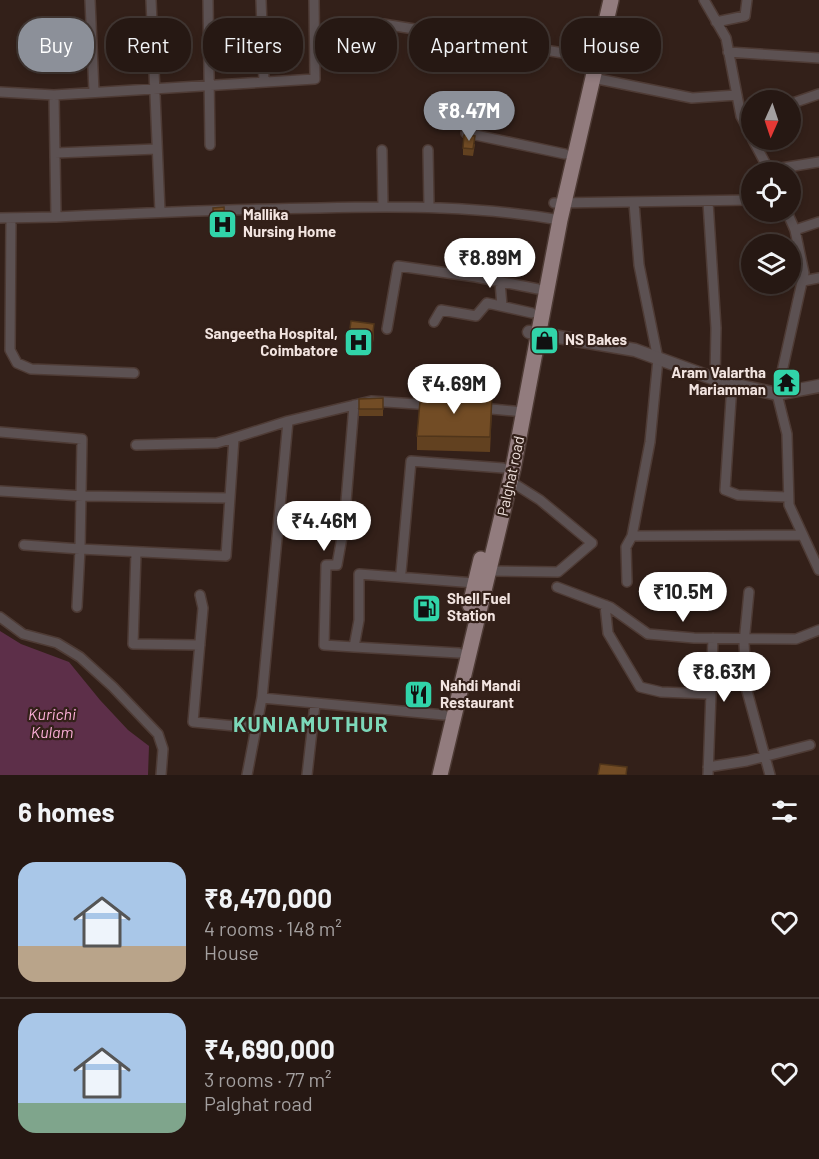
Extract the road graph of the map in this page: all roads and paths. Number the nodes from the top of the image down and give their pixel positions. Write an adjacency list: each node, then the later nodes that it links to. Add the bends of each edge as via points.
1 (90, 0): 22 (street)
2 (151, 0): 20 (street)
3 (208, 0): 19 (street)
4 (261, 0): 18 (street)
5 (314, 0): 18 (street, via 315,79)
6 (602, 0): 10 (main road, Palghat road)
7 (611, 0): 17 (main road, Palghat road)
8 (704, 0): 11 (street)
9 (747, 0): 11 (street, via 745,16)
10 (598, 18)
11 (716, 22): 13 (street, via 726,38)
12 (397, 26): 14 (street)
13 (728, 52): 15 (street); 25 (street)
14 (561, 53)
15 (819, 58)
16 (584, 72): 34 (main road, Palghat road)
17 (593, 78): 25 (street, via 692,98); 42 (main road, Palghat road)
18 (264, 82): 19 (street)
19 (210, 85): 20 (street); 29 (street)
20 (154, 89): 22 (street); 30 (street)
21 (0, 92): 24 (street)
22 (94, 92): 24 (street)
23 (819, 94): 26 (street)
24 (54, 95): 33 (street)
25 (737, 95): 27 (street)
26 (801, 100)
27 (741, 116)
28 (466, 133): 34 (street)
29 (210, 145)
30 (157, 149): 33 (street); 43 (street)
31 (382, 150): 40 (street)
32 (428, 150): 41 (street)
33 (55, 153): 44 (street)
34 (565, 154): 42 (main road, Palghat road)
35 (819, 162): 36 (street)
36 (801, 165)
37 (741, 200): 38 (street)
38 (708, 202): 39 (street); 61 (street, via 716,328)
39 (634, 203): 42 (street); 59 (street, via 639,265)
40 (383, 207): 41 (street); 43 (street)
41 (429, 207): 42 (street)
42 (557, 211): 53 (main road, Palghat road); 58 (main road, Palghat road)
43 (160, 212): 44 (street)
44 (56, 217): 46 (street)
45 (0, 218): 46 (street)
46 (10, 218): 60 (street, via 10,350 17,363 31,369)
47 (791, 222): 49 (street)
48 (819, 222): 49 (street)
49 (795, 230): 51 (street)
50 (819, 278): 51 (street)
51 (803, 281): 64 (street)
52 (500, 282): 53 (street); 54 (street); 57 (street, via 398,266)
53 (538, 289): 55 (main road, Palghat road)
54 (502, 306): 55 (street); 56 (street, via 487,303 478,315 471,316 441,310)
55 (532, 314): 58 (main road, Palghat road)
56 (434, 322)
57 (387, 329)
58 (533, 333): 59 (street, via 634,350); 68 (main road, Palghat road)
59 (658, 359): 61 (street); 78 (street, via 650,442)
60 (134, 373)
61 (715, 379): 62 (street)
62 (732, 384): 64 (street); 76 (street, via 725,490 738,495)
63 (819, 386): 64 (street)
64 (777, 394): 76 (street, via 787,434)
65 (354, 405): 66 (street, via 371,401); 69 (street); 98 (street, via 344,526 337,565 326,565 324,645)
66 (444, 406)
67 (468, 408): 68 (street)
68 (520, 411): 73 (main road, Palghat road)
69 (288, 421): 71 (street); 101 (street)
70 (0, 432): 75 (street, via 82,439)
71 (234, 438): 72 (street, via 217,443); 77 (street)
72 (136, 445)
73 (507, 475): 84 (main road, Palghat road); 84 (street, via 592,543 558,572); 85 (street, via 411,461); 87 (main road, Palghat road)
74 (0, 491): 75 (street)
75 (83, 496): 77 (street); 81 (street)
76 (788, 496): 79 (street)
77 (230, 498): 82 (street, via 226,556)
78 (632, 536): 79 (street); 86 (street, via 626,547)
79 (803, 536): 83 (street)
80 (24, 544): 81 (street)
81 (80, 549): 82 (street); 92 (street)
82 (136, 552): 97 (street, via 133,644)
83 (819, 570)
84 (489, 571): 112 (main road, Palghat road)
85 (400, 572)
86 (627, 582)
87 (476, 583): 98 (street, via 359,574 359,620); 99 (main road, Palghat road)
88 (558, 587): 91 (street)
89 (749, 592): 96 (street)
90 (200, 595): 97 (street)
91 (605, 605): 95 (street, via 648,634); 100 (street, via 609,633 640,687)
92 (76, 607)
93 (0, 617): 108 (street, via 24,634 57,643 80,657 113,687 158,734 163,749)
94 (819, 630): 96 (street, via 796,639)
95 (713, 638): 96 (street); 100 (street)
96 (745, 638): 106 (street, via 747,691)
97 (200, 645): 104 (street, via 193,722)
98 (354, 647): 99 (street)
99 (459, 653): 103 (main road, Palghat road)
100 (710, 694): 107 (street)
101 (262, 698): 102 (street); 104 (street)
102 (315, 704): 103 (street); 110 (street)
103 (444, 715): 111 (main road, Palghat road)
104 (256, 728): 109 (street)
105 (810, 745): 106 (street)
106 (765, 757): 107 (street); 113 (street)
107 (708, 771)
108 (161, 775)
109 (247, 775)
110 (307, 775)
111 (432, 775)
112 (440, 775)
113 (771, 775)

